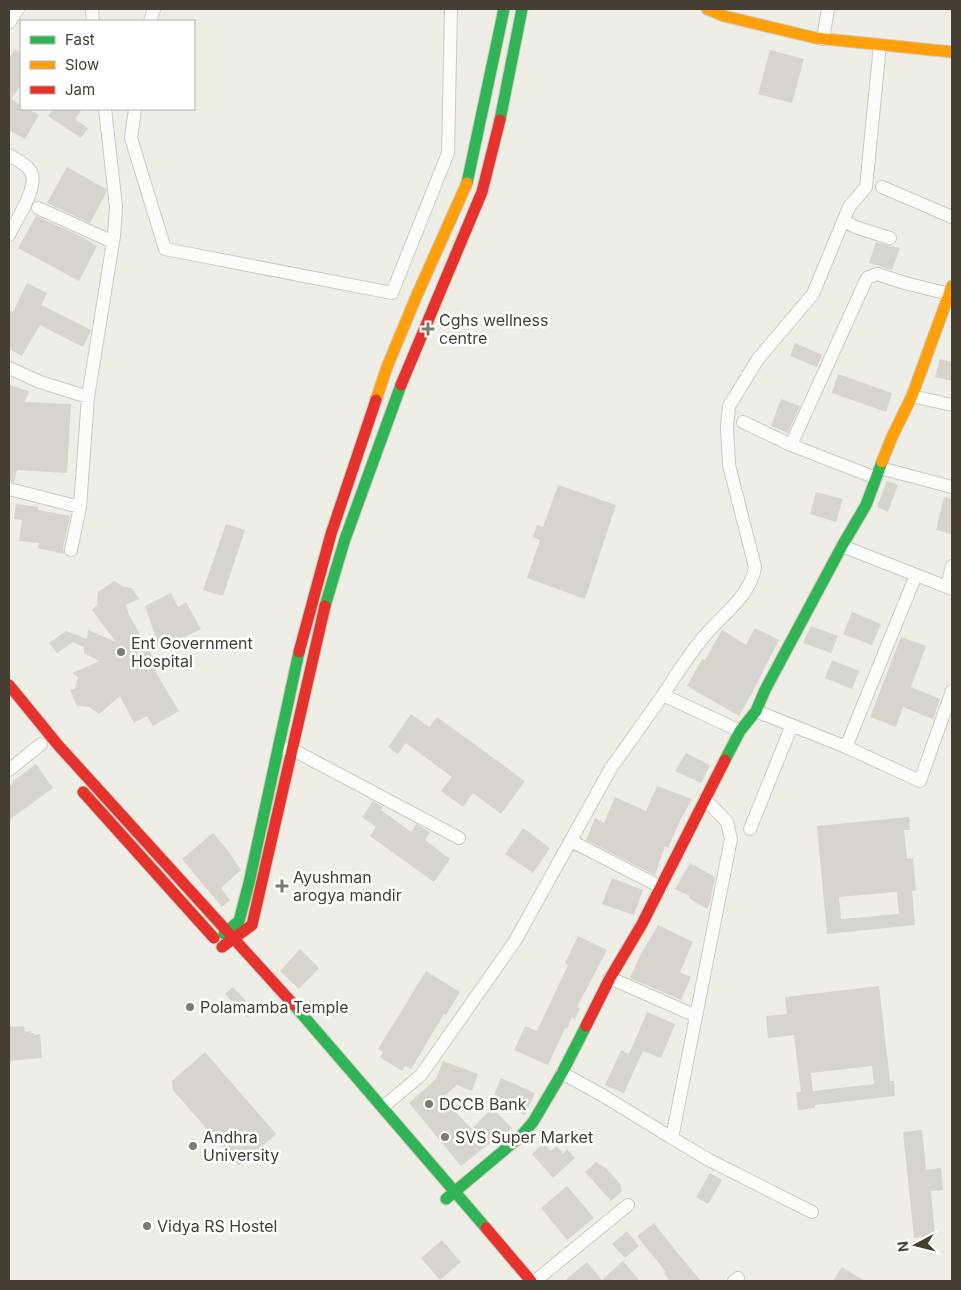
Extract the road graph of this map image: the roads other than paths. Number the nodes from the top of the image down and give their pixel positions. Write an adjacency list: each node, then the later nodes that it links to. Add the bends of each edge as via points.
1 (18, 9): 8 (street)
2 (451, 9): 13 (street, via 448,153 392,292 165,249 131,138)
3 (504, 9): 45 (street, via 466,186 387,367 357,456 307,618)
4 (522, 9): 47 (street, via 482,192 404,376 346,539 321,622)
5 (707, 9): 7 (street)
6 (828, 9): 9 (street)
7 (726, 12): 9 (street)
8 (9, 23)
9 (823, 39): 10 (street)
10 (880, 45): 11 (street); 18 (street, via 866,187 849,207)
11 (952, 52)
12 (105, 110): 21 (street, via 116,206)
13 (135, 110)
14 (9, 155): 19 (street, via 29,168 33,186)
15 (882, 187): 17 (street)
16 (38, 208): 21 (street)
17 (952, 217)
18 (844, 220): 20 (street, via 855,227); 40 (street, via 813,294 758,359 729,406 729,465 756,567 754,577 733,608 709,631 683,664)
19 (9, 234)
20 (890, 238)
21 (113, 242): 25 (street)
22 (951, 290): 24 (street); 28 (street, via 905,284 877,274 867,278)
23 (9, 368): 25 (street)
24 (912, 396): 26 (street); 29 (street)
25 (88, 397): 32 (street)
26 (952, 405)
27 (743, 422): 28 (street)
28 (791, 445): 29 (street)
29 (878, 473): 30 (street); 33 (street, via 866,505)
30 (952, 488)
31 (9, 489): 32 (street)
32 (80, 507): 34 (street)
33 (842, 546): 36 (street); 41 (street)
34 (71, 550)
35 (952, 566): 37 (street)
36 (916, 575): 37 (street); 46 (street)
37 (950, 588)
38 (9, 685): 56 (street, via 58,745)
39 (952, 691): 46 (street, via 920,781)
40 (663, 695): 43 (street); 53 (street, via 611,768)
41 (756, 711): 42 (street); 43 (street)
42 (792, 725): 46 (street); 51 (street)
43 (740, 731): 50 (street)
44 (41, 745): 48 (street)
45 (278, 747): 47 (street); 54 (street)
46 (846, 747)
47 (291, 750): 52 (street); 54 (street)
48 (9, 770)
49 (77, 786): 56 (street, via 222,948)
50 (705, 799): 55 (street); 58 (street, via 727,822 731,839)
51 (750, 828)
52 (459, 838)
53 (571, 841): 55 (street); 61 (street, via 515,941 421,1075)
54 (261, 858): 56 (street, via 239,921)
55 (661, 887): 57 (street)
56 (230, 936): 61 (street)
57 (610, 978): 58 (street); 59 (street)
58 (696, 1016): 62 (street)
59 (562, 1073): 62 (street); 63 (street, via 521,1136)
60 (340, 1076): 63 (street)
61 (383, 1108): 63 (street)
62 (672, 1138): 65 (street)
63 (450, 1196): 66 (street); 67 (street)
64 (628, 1205): 68 (street)
65 (812, 1212)
66 (460, 1215)
67 (531, 1281)
68 (535, 1281)

